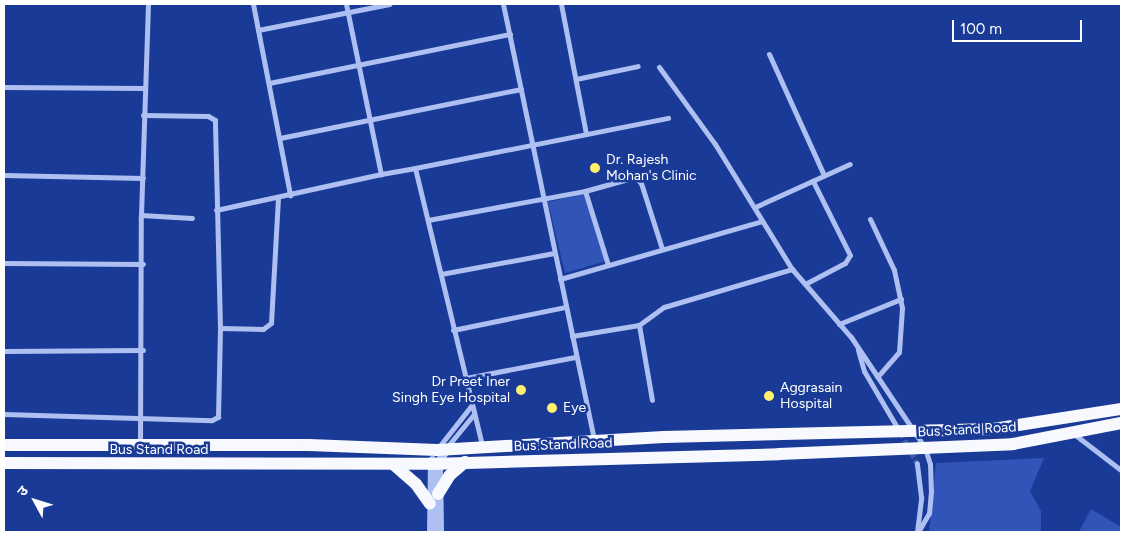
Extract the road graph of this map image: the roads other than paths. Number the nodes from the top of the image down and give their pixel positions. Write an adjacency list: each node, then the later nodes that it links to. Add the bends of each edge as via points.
1 (148, 4): 17 (street)
2 (253, 4): 8 (street)
3 (346, 4): 7 (street)
4 (389, 4): 7 (street)
5 (503, 4): 9 (street)
6 (561, 4): 14 (street)
7 (348, 12): 8 (street); 11 (street)
8 (258, 30): 15 (street)
9 (510, 34): 11 (street); 18 (street)
10 (769, 54): 29 (street)
11 (359, 65): 15 (street); 21 (street)
12 (638, 66): 14 (street)
13 (659, 67): 36 (street, via 693,111)
14 (576, 79): 22 (street)
15 (270, 84): 23 (street)
16 (4, 87): 17 (street)
17 (145, 88): 19 (street)
18 (521, 89): 21 (street); 24 (street)
19 (143, 115): 30 (street); 37 (street, via 212,117 215,125)
20 (668, 118): 22 (street)
21 (370, 120): 23 (street); 27 (street)
22 (586, 134): 24 (street)
23 (280, 138): 33 (street)
24 (532, 147): 26 (street); 35 (street)
25 (850, 164): 29 (street)
26 (415, 168): 27 (street); 41 (street)
27 (381, 174): 33 (street)
28 (4, 175): 30 (street)
29 (824, 175): 31 (street)
30 (143, 178): 38 (street)
31 (813, 181): 36 (street); 51 (street, via 850,256 849,260)
32 (585, 191): 35 (street); 43 (street, via 632,177 638,179); 47 (street)
33 (290, 195): 34 (street)
34 (278, 198): 37 (street); 56 (street, via 270,323 263,329)
35 (542, 198): 41 (street); 44 (street)
36 (755, 207): 42 (street)
37 (216, 210): 56 (street)
38 (141, 215): 39 (street); 46 (street)
39 (192, 218)
40 (870, 219): 52 (street, via 894,270)
41 (428, 220): 49 (street)
42 (762, 221): 43 (street); 48 (street)
43 (662, 250): 47 (street)
44 (554, 253): 49 (street); 50 (street)
45 (4, 263): 46 (street)
46 (143, 264): 60 (street)
47 (608, 265): 50 (street)
48 (792, 268): 51 (street); 55 (street, via 664,307)
49 (441, 274): 57 (street)
50 (560, 279): 53 (street)
51 (805, 284): 54 (street)
52 (901, 299): 54 (street); 63 (street, via 901,346)
53 (564, 307): 57 (street); 58 (street)
54 (839, 324): 59 (street)
55 (639, 325): 58 (street); 65 (street)
56 (220, 328): 70 (street, via 218,417 212,420)
57 (453, 330): 64 (street)
58 (572, 336): 62 (street)
59 (858, 349): 63 (street); 72 (street, via 864,372)
60 (143, 350): 61 (street); 70 (street)
61 (4, 351)
62 (575, 357): 64 (street); 75 (street)
63 (877, 377): 73 (street)
64 (466, 378): 66 (street)
65 (652, 400)
66 (471, 406): 69 (street); 80 (street)
67 (1121, 409): 73 (main road, Bus Stand Road, via 993,429)
68 (4, 414): 70 (street)
69 (474, 414): 78 (street); 80 (street)
70 (141, 417): 77 (street)
71 (1121, 423): 74 (main road, Bus Stand Road)
72 (898, 429)
73 (912, 431): 75 (main road, Bus Stand Road, via 664,437); 79 (street)
74 (1073, 434): 79 (main road, Bus Stand Road, via 1014,444); 85 (street)
75 (594, 442): 78 (main road, Bus Stand Road)
76 (4, 445): 77 (main road, Bus Stand Road)
77 (140, 446): 80 (main road, Bus Stand Road, via 309,445)
78 (482, 447): 80 (main road, Bus Stand Road)
79 (924, 448): 81 (main road, Bus Stand Road); 89 (street, via 930,464 931,491 929,513)
80 (438, 457): 81 (main road, Bus Stand Road); 84 (main road, Bus Stand Road); 86 (street)
81 (465, 462): 86 (main road, via 450,476)
82 (917, 463): 89 (street, via 921,497)
83 (4, 464): 84 (main road, Bus Stand Road)
84 (393, 464): 86 (main road)
85 (1121, 470)
86 (434, 499): 87 (street); 88 (street)
87 (432, 532)
88 (439, 532)
89 (918, 532)

